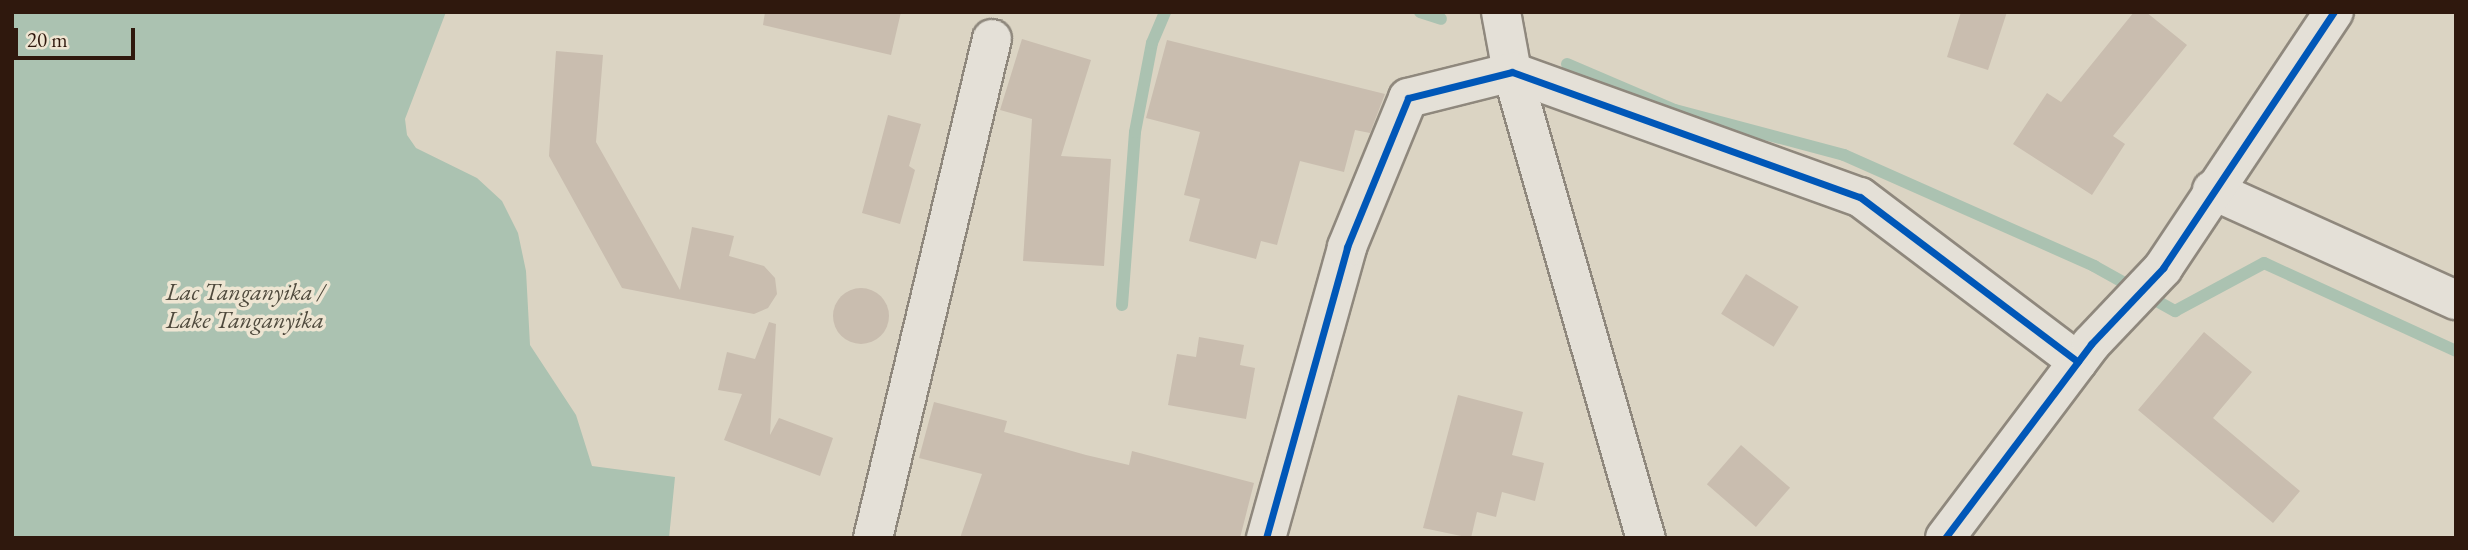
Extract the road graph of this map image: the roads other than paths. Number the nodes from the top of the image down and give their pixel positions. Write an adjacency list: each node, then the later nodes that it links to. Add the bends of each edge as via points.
1 (1501, 12): 4 (street)
2 (2334, 12): 5 (street)
3 (992, 39): 8 (street)
4 (1512, 72): 7 (street, via 1860,197); 9 (street, via 1408,98 1347,247); 10 (street)
5 (2212, 190): 6 (street); 7 (street, via 2163,268)
6 (2456, 300)
7 (2085, 353): 11 (street)
8 (873, 538)
9 (1266, 538)
10 (1646, 538)
11 (1945, 538)

